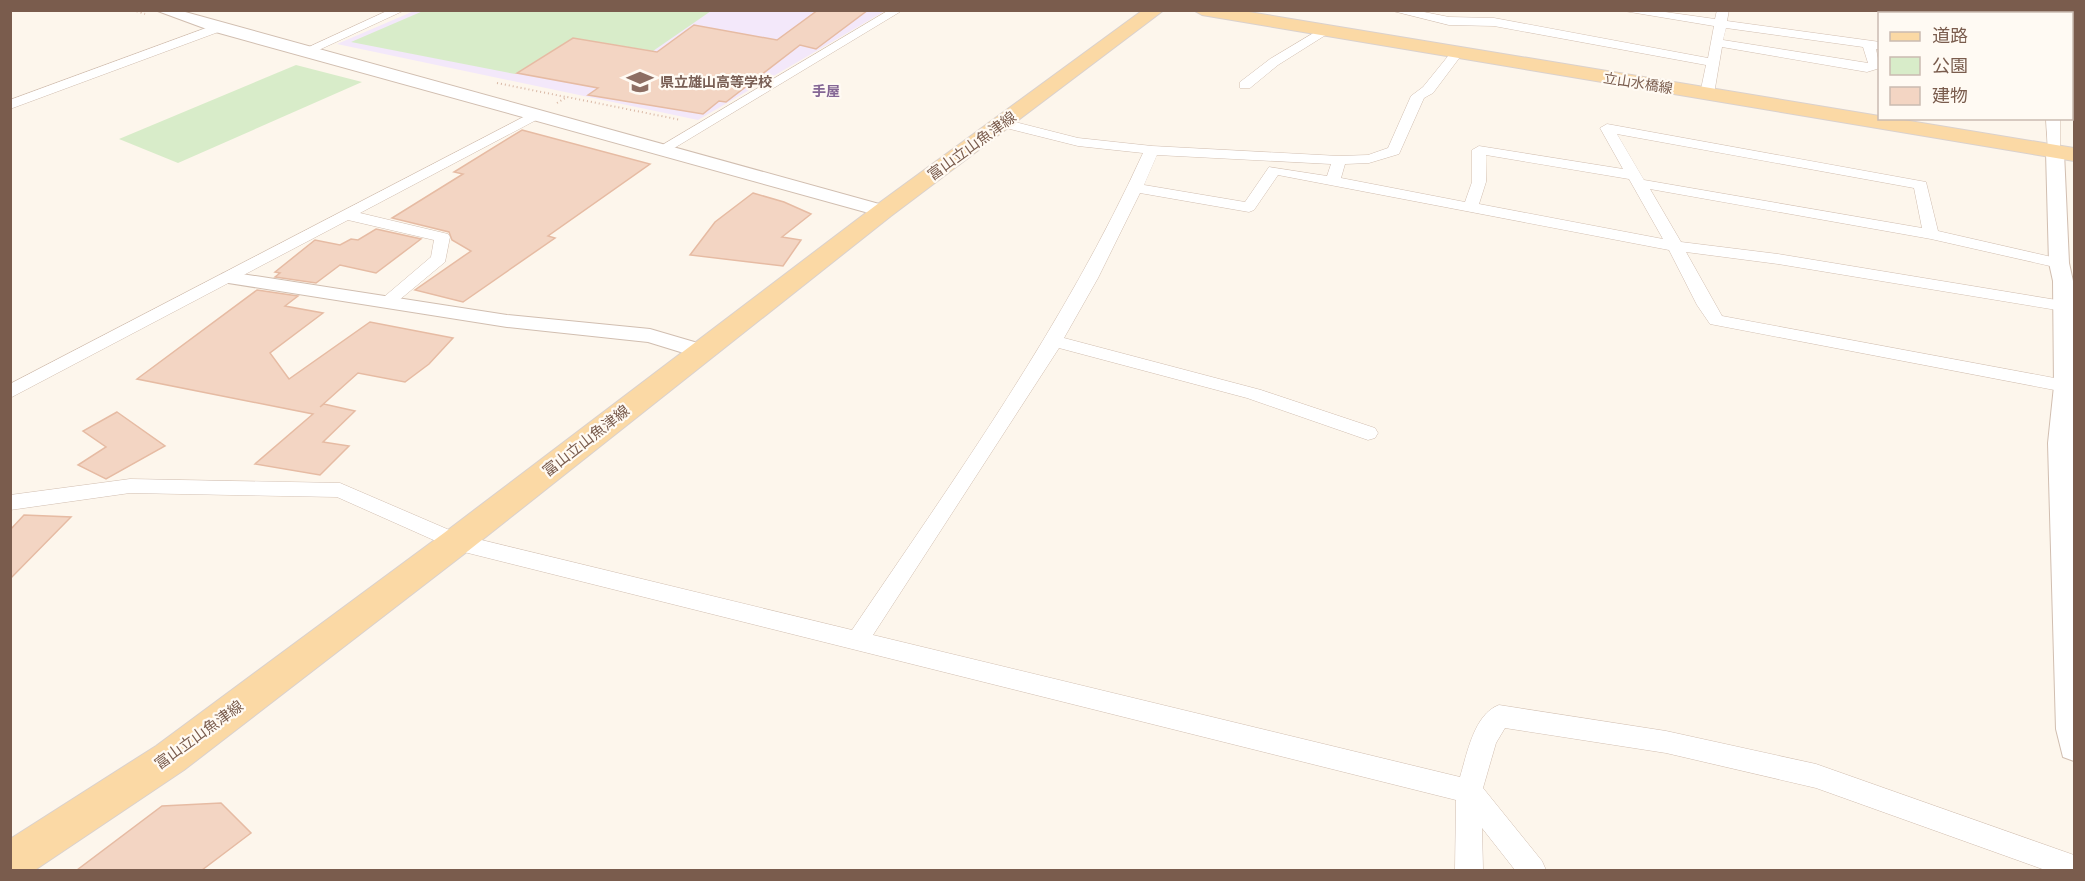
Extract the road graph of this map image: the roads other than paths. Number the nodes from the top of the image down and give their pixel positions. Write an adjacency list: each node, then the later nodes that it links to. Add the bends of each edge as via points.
1 (162, 10): 13 (street)
2 (400, 10): 17 (street)
3 (898, 10): 26 (street)
4 (1155, 10): 25 (main road, 富山立山魚津線)
5 (1202, 10): 14 (main road, 立山水橋線)
6 (1394, 10): 11 (street, via 1449,21)
7 (1623, 10): 12 (street)
8 (1723, 10): 12 (street)
9 (1969, 10): 10 (street)
10 (1989, 12)
11 (1484, 16): 19 (street)
12 (1721, 25): 15 (street); 16 (street)
13 (217, 28): 17 (street); 22 (street)
14 (1326, 31): 18 (main road, 立山水橋線); 20 (street, via 1274,62)
15 (1718, 44): 16 (street, via 1867,68 1875,65); 19 (street)
16 (1874, 45)
17 (304, 52): 23 (street)
18 (1457, 53): 21 (main road, 立山水橋線); 29 (street, via 1428,90 1418,96 1394,151 1369,159)
19 (1715, 63): 21 (street)
20 (1245, 85)
21 (1707, 94): 28 (main road, 立山水橋線)
22 (10, 105)
23 (535, 115): 26 (street); 35 (street)
24 (2054, 120): 28 (street)
25 (1003, 123): 27 (street, via 1078,142); 34 (main road, 富山立山魚津線)
26 (661, 150): 34 (street)
27 (1152, 150): 29 (street); 32 (street)
28 (2065, 153): 38 (street)
29 (1339, 160): 31 (street)
30 (1636, 179): 33 (street, via 1479,150 1479,182); 36 (street); 36 (street, via 1606,128 1921,185); 37 (street)
31 (1333, 180): 32 (street, via 1274,170 1249,207); 33 (street)
32 (1136, 188): 42 (street)
33 (1471, 207): 37 (street)
34 (883, 211): 44 (main road, 富山立山魚津線)
35 (347, 215): 39 (street); 40 (street, via 442,237 439,259)
36 (1931, 234): 38 (street)
37 (1675, 246): 41 (street); 45 (street, via 1716,320)
38 (2066, 276): 41 (street)
39 (229, 278): 40 (street); 46 (street)
40 (386, 302): 44 (street, via 507,321 650,336)
41 (2063, 306): 43 (street)
42 (1055, 341): 47 (street, via 1254,394); 51 (street)
43 (2069, 350): 45 (street)
44 (700, 351): 50 (main road, 富山立山魚津線)
45 (2065, 386): 48 (street)
46 (10, 392)
47 (1368, 433)
48 (2067, 445): 52 (street)
49 (10, 503): 50 (street, via 130,486 340,490)
50 (456, 542): 51 (street); 54 (main road, 富山立山魚津線, via 170,758)
51 (858, 639): 53 (street)
52 (2074, 747)
53 (1469, 791): 55 (street, via 1484,739 1499,716 1666,742 1816,776); 56 (street); 57 (street)
54 (10, 863)
55 (2074, 868)
56 (1469, 870)
57 (1532, 870)

